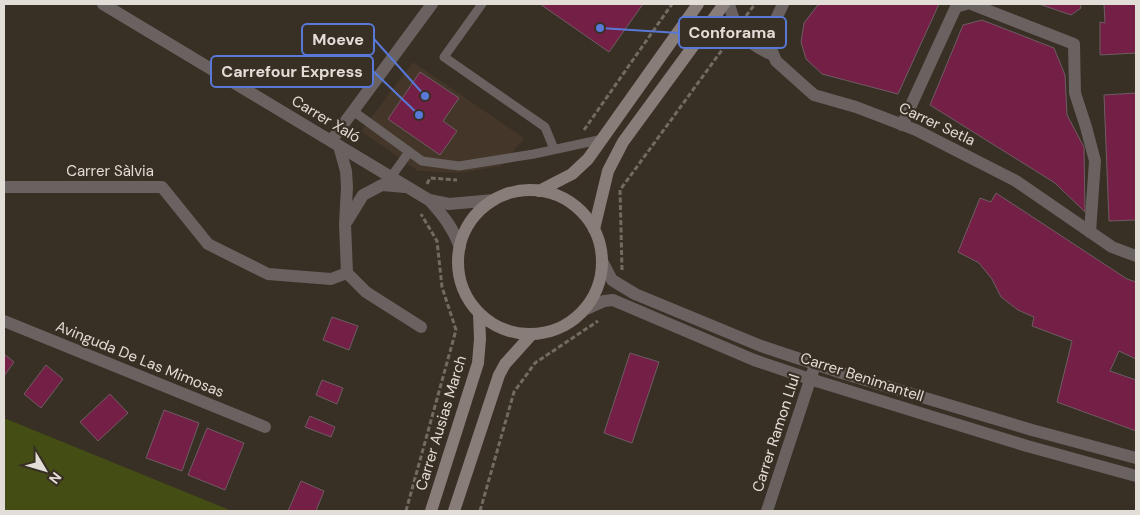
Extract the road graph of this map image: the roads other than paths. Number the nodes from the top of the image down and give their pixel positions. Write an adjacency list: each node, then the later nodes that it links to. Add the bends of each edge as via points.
1 (103, 4): 14 (street, Carrer Xaló)
2 (432, 4): 11 (street)
3 (482, 4): 15 (lane, via 444,57 545,127)
4 (698, 4): 13 (main road)
5 (724, 4): 24 (main road, via 623,142 608,171)
6 (729, 4): 10 (street, via 732,18 745,38 756,48)
7 (783, 4): 10 (street, via 767,39)
8 (966, 4): 12 (street, via 956,7)
9 (971, 4): 25 (street, via 1074,44 1074,93 1095,160)
10 (773, 55): 12 (street, Carrer Setla, via 814,96 856,107)
11 (353, 111): 14 (street); 16 (lane)
12 (902, 125): 25 (street, Carrer Setla, via 1016,181)
13 (603, 139): 15 (lane); 20 (main road, via 572,174)
14 (335, 143): 17 (street, Carrer Xaló); 23 (street, via 346,171)
15 (554, 149): 16 (lane, via 459,166 422,161)
16 (409, 152): 17 (lane)
17 (391, 176): 19 (street, Carrer Xaló)
18 (4, 187): 29 (street, Carrer Sàlvia, via 162,187 208,244 268,274 331,279)
19 (409, 187): 21 (street, Carrer Xaló); 23 (street, via 382,186 363,195)
20 (540, 191): 22 (main road, via 516,192); 24 (main road, via 572,203)
21 (429, 200): 22 (street, Carrer Xaló, via 449,204); 26 (street, Carrer Xaló, via 445,216)
22 (494, 200): 26 (main road, via 478,212)
23 (345, 224): 29 (street)
24 (594, 229): 28 (main road)
25 (1090, 232): 27 (street, Carrer Setla, via 1112,247)
26 (460, 247): 31 (main road, via 461,283)
27 (1136, 256)
28 (602, 261): 30 (main road, via 594,295); 35 (street, Carrer Benimantell, via 612,280 635,294 761,346)
29 (347, 273): 33 (street, via 366,292)
30 (584, 310): 34 (main road, via 561,328); 36 (street, Carrer Benimantell, via 613,300 754,360)
31 (478, 313): 34 (main road, via 503,329); 40 (main road, Carrer Ausias March, via 478,363)
32 (4, 320): 37 (street, Avinguda De Las Mimosas)
33 (420, 327)
34 (532, 334): 41 (main road, via 498,375)
35 (815, 364): 36 (street, Carrer Ramon Llul); 38 (street, Carrer Benimantell)
36 (810, 379): 39 (street, Carrer Benimantell); 42 (street, Carrer Ramon Llul)
37 (265, 427)
38 (1136, 458)
39 (1136, 476)
40 (431, 511)
41 (454, 511)
42 (768, 511)

